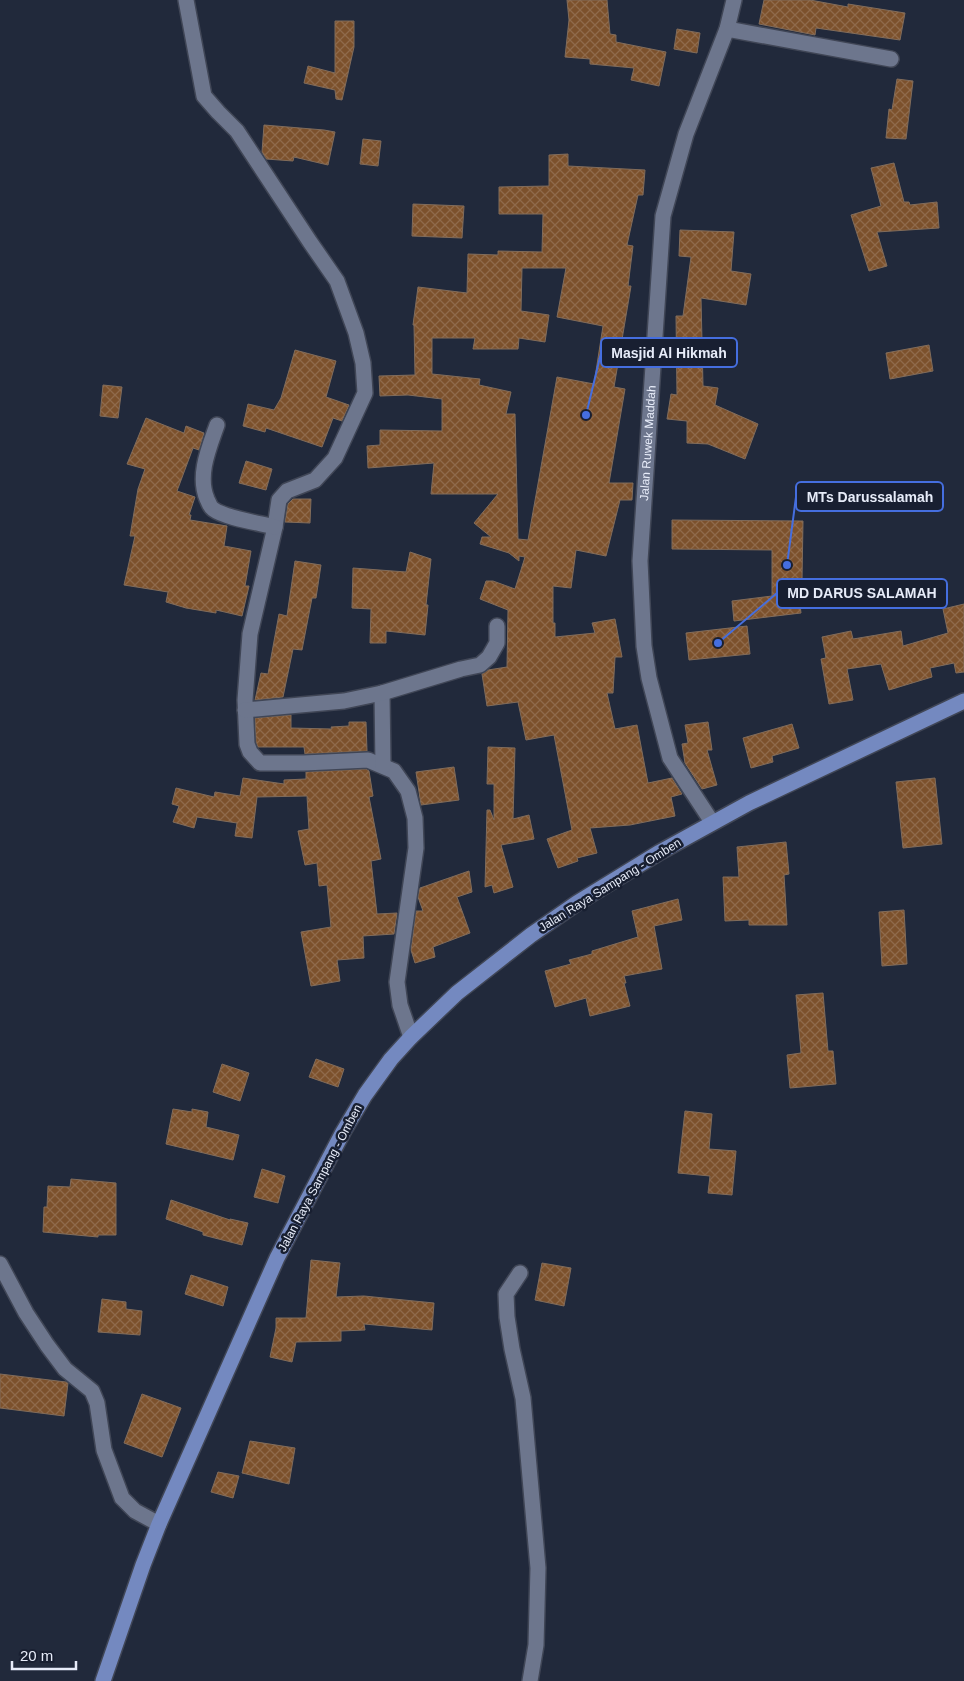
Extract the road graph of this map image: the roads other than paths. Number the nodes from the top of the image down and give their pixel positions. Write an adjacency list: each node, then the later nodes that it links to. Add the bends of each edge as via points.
1 (186, 0): 6 (street, via 204,96 238,131 338,281 363,363 365,393 335,458 315,480 286,491 278,500)
2 (734, 0): 3 (street, Jalan Ruwek Maddah)
3 (727, 29): 4 (street); 12 (street, Jalan Ruwek Maddah, via 686,134 663,216 640,561 646,662 670,758)
4 (891, 59)
5 (217, 425): 6 (street, via 202,482 211,508)
6 (275, 527): 10 (street, via 250,634)
7 (498, 626): 8 (street, via 497,643 480,665)
8 (382, 693): 10 (street, via 344,701); 11 (street)
9 (964, 701): 12 (main road, Jalan Raya Sampang - Omben)
10 (245, 710): 11 (street, via 247,744 260,763 368,760)
11 (383, 766): 13 (street, via 394,771 408,791 415,818 416,848 397,982 400,1005)
12 (712, 822): 13 (main road, Jalan Raya Sampang - Omben, via 531,935 457,993)
13 (411, 1037): 16 (main road, Jalan Raya Sampang - Omben, via 365,1095 277,1258)
14 (0, 1264): 16 (street, via 46,1344 65,1369 92,1391 97,1403 104,1450 122,1498 135,1511)
15 (520, 1273): 18 (street, via 506,1294 512,1349 523,1398 538,1568 536,1645)
16 (159, 1524): 17 (main road, Jalan Raya Sampang - Omben)
17 (103, 1681)
18 (530, 1681)

